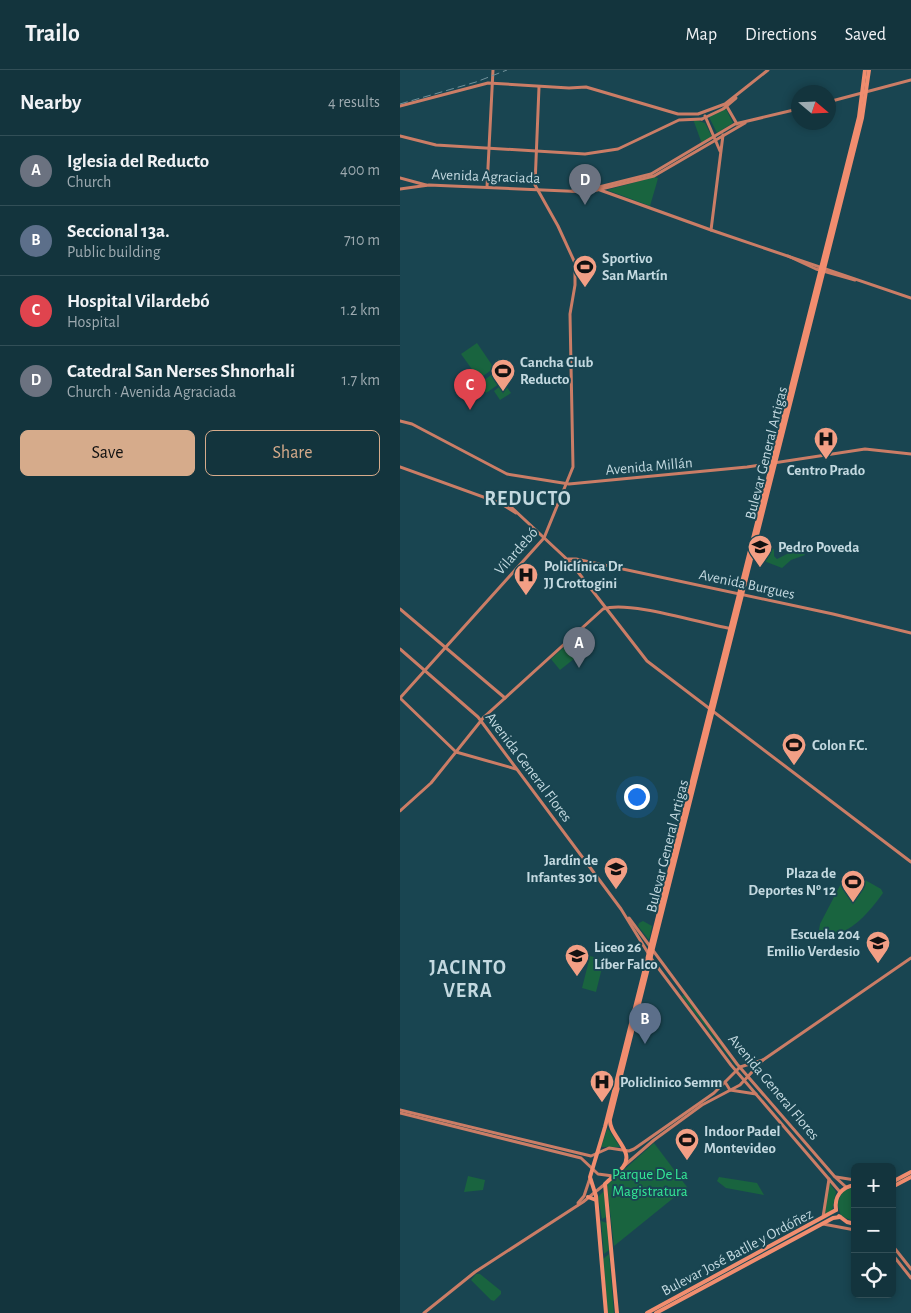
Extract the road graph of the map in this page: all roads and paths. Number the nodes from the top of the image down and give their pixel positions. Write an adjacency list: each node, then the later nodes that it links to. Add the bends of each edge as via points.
1 (493, 70): 5 (main road)
2 (768, 70): 9 (main road)
3 (867, 70): 7 (main road, Bulevar General Artigas)
4 (911, 80): 7 (main road)
5 (492, 84): 6 (main road); 10 (main road); 19 (main road)
6 (539, 87): 12 (main road, via 582,86 683,115); 20 (main road)
7 (865, 92): 8 (main road); 30 (main road, Bulevar General Artigas)
8 (836, 100)
9 (726, 105): 12 (main road); 14 (main road)
10 (400, 106)
11 (791, 111): 13 (main road, Avenida Agraciada)
12 (704, 116): 17 (main road); 20 (main road, via 678,120 608,151 578,154)
13 (745, 123): 14 (main road, Avenida Agraciada); 15 (main road, Avenida Agraciada)
14 (738, 124): 17 (main road, Avenida Agraciada)
15 (723, 135): 17 (main road, Avenida Agraciada); 18 (main road)
16 (400, 136): 19 (main road, via 436,145)
17 (716, 138): 18 (main road); 21 (main road); 27 (main road, Avenida Agraciada, via 654,176); 28 (main road, Avenida Agraciada, via 652,174)
18 (721, 145): 21 (main road)
19 (489, 150): 20 (main road); 24 (main road)
20 (536, 152): 26 (main road, via 535,185)
21 (720, 152): 29 (main road)
22 (400, 178): 23 (main road)
23 (427, 185): 24 (main road, Avenida Agraciada); 25 (main road, Avenida Agraciada)
24 (487, 187): 26 (main road, Avenida Agraciada)
25 (400, 189)
26 (538, 189): 28 (main road, Avenida Agraciada); 36 (main road, Vilardebó, via 575,266 570,314 573,464)
27 (599, 190): 28 (main road, Avenida Agraciada); 29 (main road)
28 (571, 191)
29 (711, 230): 30 (main road)
30 (822, 269): 31 (main road); 34 (main road, Bulevar General Artigas)
31 (911, 298)
32 (400, 421): 36 (main road, Avenida Millán, via 412,424 507,474)
33 (911, 454): 34 (main road, Avenida Millán, via 865,449)
34 (773, 464): 36 (main road, Avenida Millán); 41 (main road, Bulevar General Artigas)
35 (400, 467): 37 (main road, via 509,505)
36 (565, 484): 37 (main road, Vilardebó)
37 (544, 538): 38 (main road); 46 (main road, Vilardebó)
38 (567, 559): 39 (main road, Avenida Burgues); 40 (main road)
39 (577, 559): 40 (main road); 41 (main road, Avenida Burgues)
40 (571, 563): 42 (main road)
41 (740, 594): 44 (main road, Bulevar General Artigas); 45 (main road, Avenida Burgues)
42 (606, 608): 44 (main road, via 615,606 658,613); 50 (main road); 51 (main road, via 648,661)
43 (400, 609): 46 (main road)
44 (732, 629): 51 (main road, Bulevar General Artigas)
45 (911, 633)
46 (446, 647): 48 (main road, Vilardebó); 50 (main road)
47 (400, 649): 48 (main road, Avenida General Flores)
48 (424, 670): 49 (main road, Vilardebó); 52 (main road, Avenida General Flores)
49 (400, 698): 53 (main road)
50 (505, 698): 52 (main road)
51 (711, 710): 56 (main road); 58 (main road, Bulevar General Artigas); 58 (main road, Bulevar General Artigas)
52 (480, 720): 53 (main road); 54 (main road, Avenida General Flores)
53 (456, 752): 54 (main road); 55 (main road, via 431,783)
54 (517, 769): 57 (main road, Avenida General Flores)
55 (400, 811)
56 (911, 862)
57 (625, 914): 58 (main road, Avenida General Flores); 59 (main road, Avenida General Flores)
58 (651, 948): 59 (main road, Bulevar General Artigas); 63 (main road, Avenida General Flores)
59 (650, 955): 64 (main road, Avenida General Flores); 73 (main road, Bulevar General Artigas, via 610,1122); 74 (main road, Bulevar General Artigas)
60 (911, 958): 61 (main road)
61 (763, 1060): 62 (main road); 65 (main road)
62 (749, 1064): 63 (main road); 65 (main road)
63 (740, 1067): 64 (main road); 66 (main road, Avenida General Flores)
64 (736, 1071): 67 (main road, Avenida General Flores); 68 (main road)
65 (754, 1072): 66 (main road)
66 (748, 1077): 67 (main road); 80 (main road, Avenida General Flores)
67 (744, 1081): 69 (main road); 70 (main road, Avenida General Flores)
68 (725, 1082): 69 (main road); 73 (main road, via 634,1149)
69 (730, 1090): 70 (main road); 75 (main road, via 685,1118)
70 (757, 1095): 82 (main road, Avenida General Flores)
71 (400, 1110): 74 (main road, via 584,1156)
72 (400, 1114): 76 (main road, via 577,1157)
73 (625, 1150): 74 (main road, via 611,1148); 75 (main road)
74 (598, 1152): 76 (main road, Bulevar General Artigas)
75 (623, 1167): 78 (main road)
76 (593, 1168): 78 (main road, via 600,1175); 79 (main road, Bulevar General Artigas)
77 (911, 1172): 84 (main road)
78 (613, 1176): 85 (main road)
79 (590, 1177): 89 (main road); 93 (main road, via 584,1196)
80 (835, 1177): 83 (main road); 88 (main road, Avenida General Flores)
81 (911, 1177): 86 (main road)
82 (829, 1178): 90 (main road, Avenida General Flores); 96 (main road)
83 (851, 1179)
84 (896, 1180)
85 (605, 1184): 89 (main road); 105 (main road)
86 (896, 1185)
87 (851, 1186): 88 (main road)
88 (846, 1187): 90 (main road)
89 (595, 1192): 91 (main road); 92 (main road)
90 (840, 1192): 94 (main road)
91 (588, 1197): 92 (main road); 93 (main road)
92 (596, 1200): 104 (main road)
93 (577, 1204): 103 (main road, via 475,1272)
94 (836, 1210): 95 (main road); 96 (main road, Bulevar José Batlle y Ordóñez)
95 (840, 1217): 96 (main road, Bulevar José Batlle y Ordóñez); 97 (main road)
96 (822, 1222): 98 (main road, Bulevar José Batlle y Ordóñez); 106 (main road, Bulevar José Batlle y Ordóñez); 107 (main road, Bulevar José Batlle y Ordóñez)
97 (851, 1223)
98 (851, 1229)
99 (896, 1250): 101 (main road)
100 (896, 1259): 102 (main road)
101 (911, 1268)
102 (911, 1278)
103 (424, 1313)
104 (606, 1313)
105 (616, 1313)
106 (647, 1313)
107 (656, 1313)

